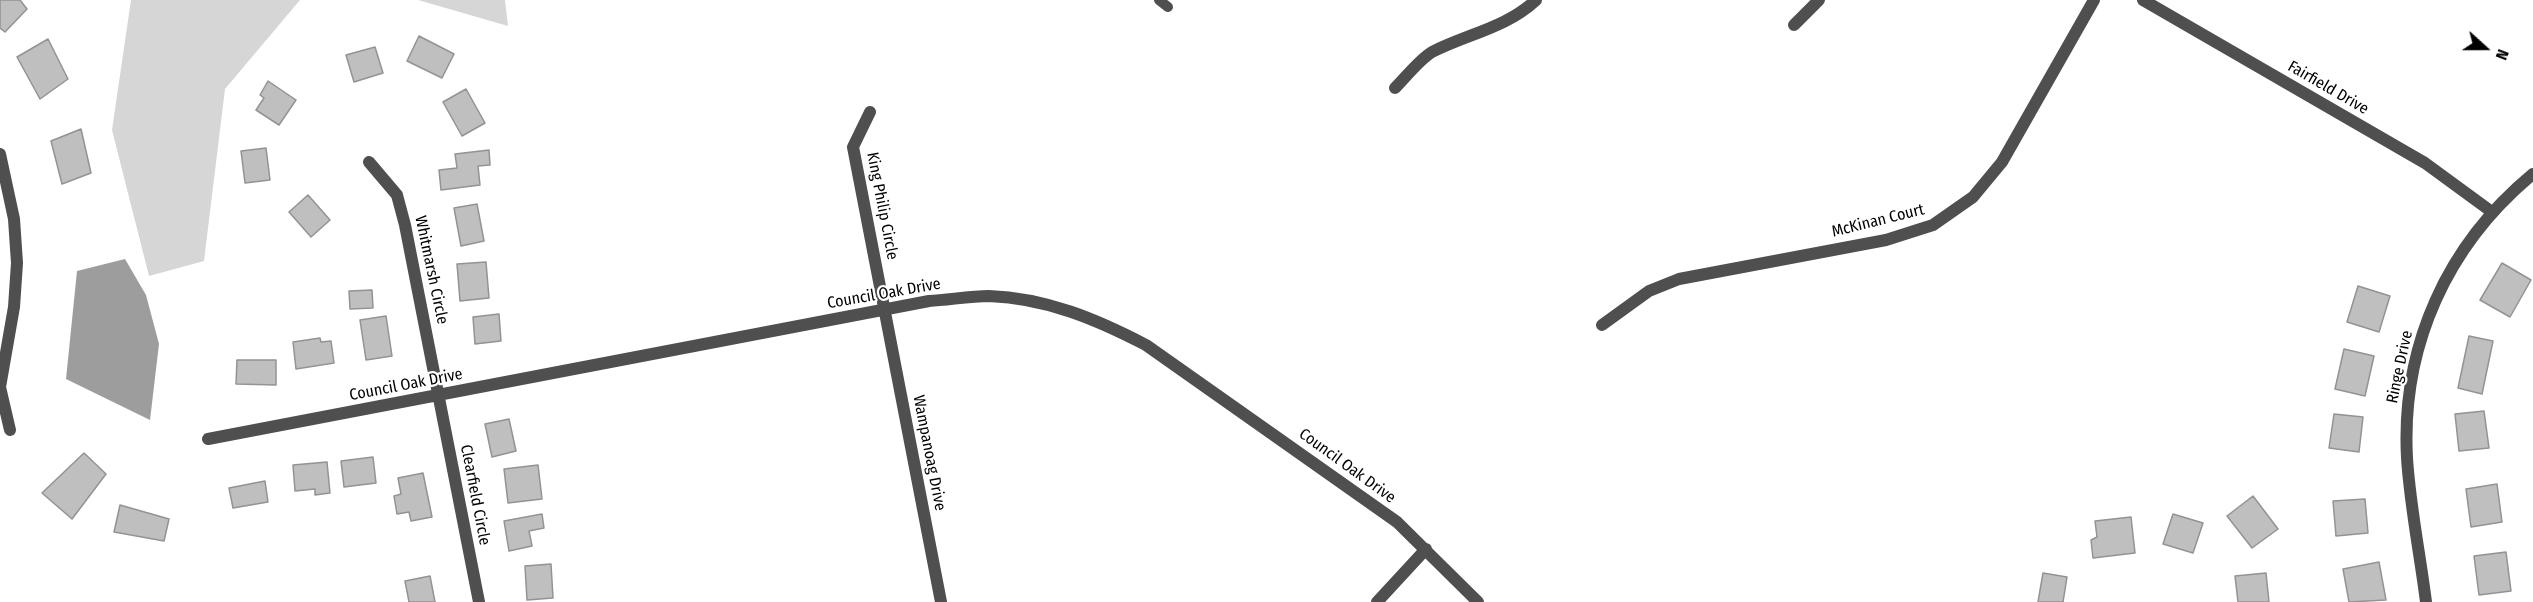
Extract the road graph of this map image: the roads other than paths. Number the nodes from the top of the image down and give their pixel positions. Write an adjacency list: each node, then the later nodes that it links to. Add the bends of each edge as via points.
1 (1536, 0): 6 (street, via 1503,23 1430,53)
2 (1819, 0): 5 (street)
3 (2094, 0): 13 (street, McKinan Court, via 2002,162 1973,197 1934,225 1886,240 1679,279 1649,291)
4 (2143, 0): 11 (street, Fairfield Drive, via 2425,162)
5 (1794, 25)
6 (1395, 88)
7 (870, 112): 12 (street, King Philip Circle, via 853,147)
8 (0, 154): 15 (street, via 14,219 17,263 14,307 0,387)
9 (369, 162): 14 (street, Whitmarsh Circle, via 397,195)
10 (2533, 174): 11 (street, Ringe Drive)
11 (2492, 212): 22 (street, Ringe Drive, via 2469,240 2431,309 2411,382 2407,458)
12 (885, 310): 14 (street, Council Oak Drive); 17 (street, Council Oak Drive, via 988,296 1027,300 1105,323 1146,345 1259,423 1397,522); 19 (street, Wampanoag Drive)
13 (1602, 325)
14 (439, 395): 16 (street, Council Oak Drive); 18 (street, Clearfield Circle)
15 (10, 430)
16 (208, 440)
17 (1426, 549): 20 (street); 21 (street, Council Oak Drive)
18 (479, 602)
19 (941, 602)
20 (1377, 602)
21 (1478, 602)
22 (2426, 602)

